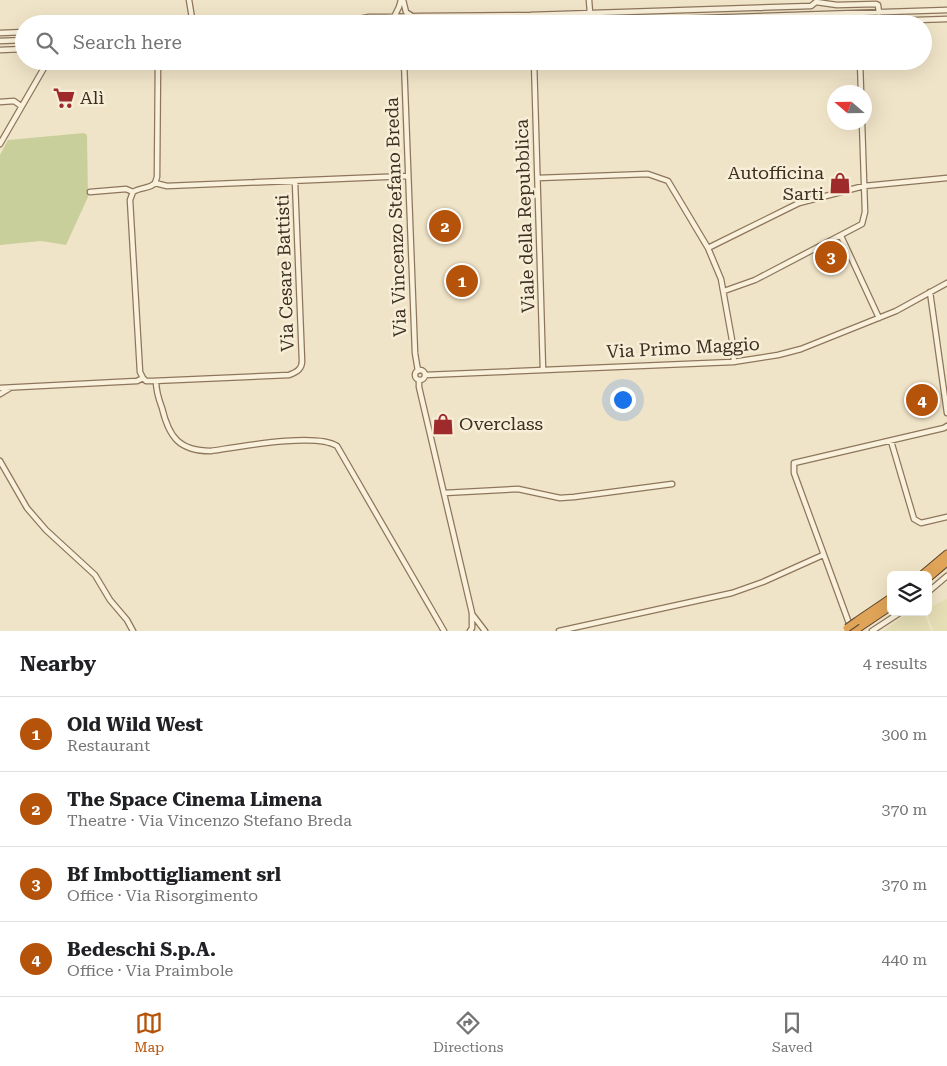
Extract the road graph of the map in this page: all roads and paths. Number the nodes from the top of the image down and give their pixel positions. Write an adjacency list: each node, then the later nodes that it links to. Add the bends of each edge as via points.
1 (189, 0): 9 (street)
2 (402, 0): 10 (street); 11 (street)
3 (588, 0): 7 (street)
4 (817, 1): 6 (street, via 811,6); 8 (street, via 837,5 876,4)
5 (947, 10): 8 (street)
6 (666, 11): 7 (street); 14 (street)
7 (590, 13): 13 (street)
8 (879, 13): 15 (street)
9 (192, 15)
10 (395, 15)
11 (410, 15)
12 (477, 15): 13 (street)
13 (518, 15)
14 (666, 15)
15 (808, 15)
16 (947, 18): 17 (street)
17 (932, 19)
18 (15, 32): 19 (street)
19 (0, 33)
20 (15, 40): 21 (street)
21 (0, 41)
22 (15, 49): 23 (street)
23 (0, 50)
24 (158, 70): 38 (street)
25 (404, 70): 34 (street, Via Vincenzo Stefano Breda)
26 (534, 70): 35 (street, Viale della Repubblica)
27 (860, 70): 29 (street)
28 (40, 71): 31 (street)
29 (861, 85)
30 (0, 102): 31 (street, via 14,101)
31 (21, 106): 33 (street)
32 (862, 130): 39 (street)
33 (0, 144)
34 (407, 176): 37 (street); 50 (street, Via Vincenzo Stefano Breda)
35 (538, 178): 43 (street, via 642,174 660,177 670,185); 49 (street, Viale della Repubblica)
36 (947, 178): 39 (street)
37 (295, 182): 38 (street, Via Cesare Battisti, via 167,186); 54 (street, Via Cesare Battisti, via 302,360 299,369 289,375)
38 (155, 183): 41 (street, Via Cesare Battisti)
39 (864, 186): 42 (street, via 862,224); 43 (street, via 799,202)
40 (90, 192): 41 (street, Via Cesare Battisti, via 126,189)
41 (133, 192): 52 (street, via 130,200)
42 (841, 236): 45 (street, via 755,280); 47 (street)
43 (708, 248): 45 (street)
44 (947, 282): 46 (street, Via Primo Maggio)
45 (724, 291): 48 (street)
46 (930, 292): 47 (street, Via Primo Maggio); 58 (street)
47 (879, 318): 48 (street, Via Primo Maggio, via 788,353)
48 (734, 362): 49 (street, Via Primo Maggio)
49 (543, 370): 51 (street, Via Primo Maggio)
50 (418, 371): 51 (street); 53 (street, Via Vincenzo Stefano Breda, via 415,376)
51 (425, 375): 53 (street)
52 (142, 378): 54 (street, Via Cesare Battisti); 55 (street, Via Cesare Battisti, via 136,381)
53 (419, 380): 63 (street, Via Vincenzo Stefano Breda)
54 (156, 381): 78 (street, via 172,436 194,449 211,451 288,440 326,441 337,446)
55 (11, 387): 56 (street, Via Cesare Battisti); 57 (street)
56 (0, 388)
57 (0, 394)
58 (947, 413)
59 (947, 426): 60 (street)
60 (891, 441): 64 (street, via 914,520 921,523); 66 (street, via 794,464 794,473)
61 (0, 461): 77 (street, via 32,514 98,578)
62 (672, 484): 63 (street, via 560,498 518,489)
63 (444, 493): 74 (street, Via Vincenzo Stefano Breda)
64 (947, 517)
65 (947, 554): 68 (highway)
66 (823, 555): 76 (street); 81 (street, via 732,593)
67 (947, 562): 69 (highway)
68 (927, 571)
69 (932, 575)
70 (947, 576): 71 (street)
71 (932, 589)
72 (887, 601): 76 (highway)
73 (887, 608): 76 (highway)
74 (472, 613): 79 (street, Via Vincenzo Stefano Breda); 80 (street, Via Vincenzo Stefano Breda)
75 (895, 616): 82 (street)
76 (852, 628)
77 (133, 631)
78 (444, 631)
79 (470, 631)
80 (482, 631)
81 (559, 631)
82 (872, 631)

